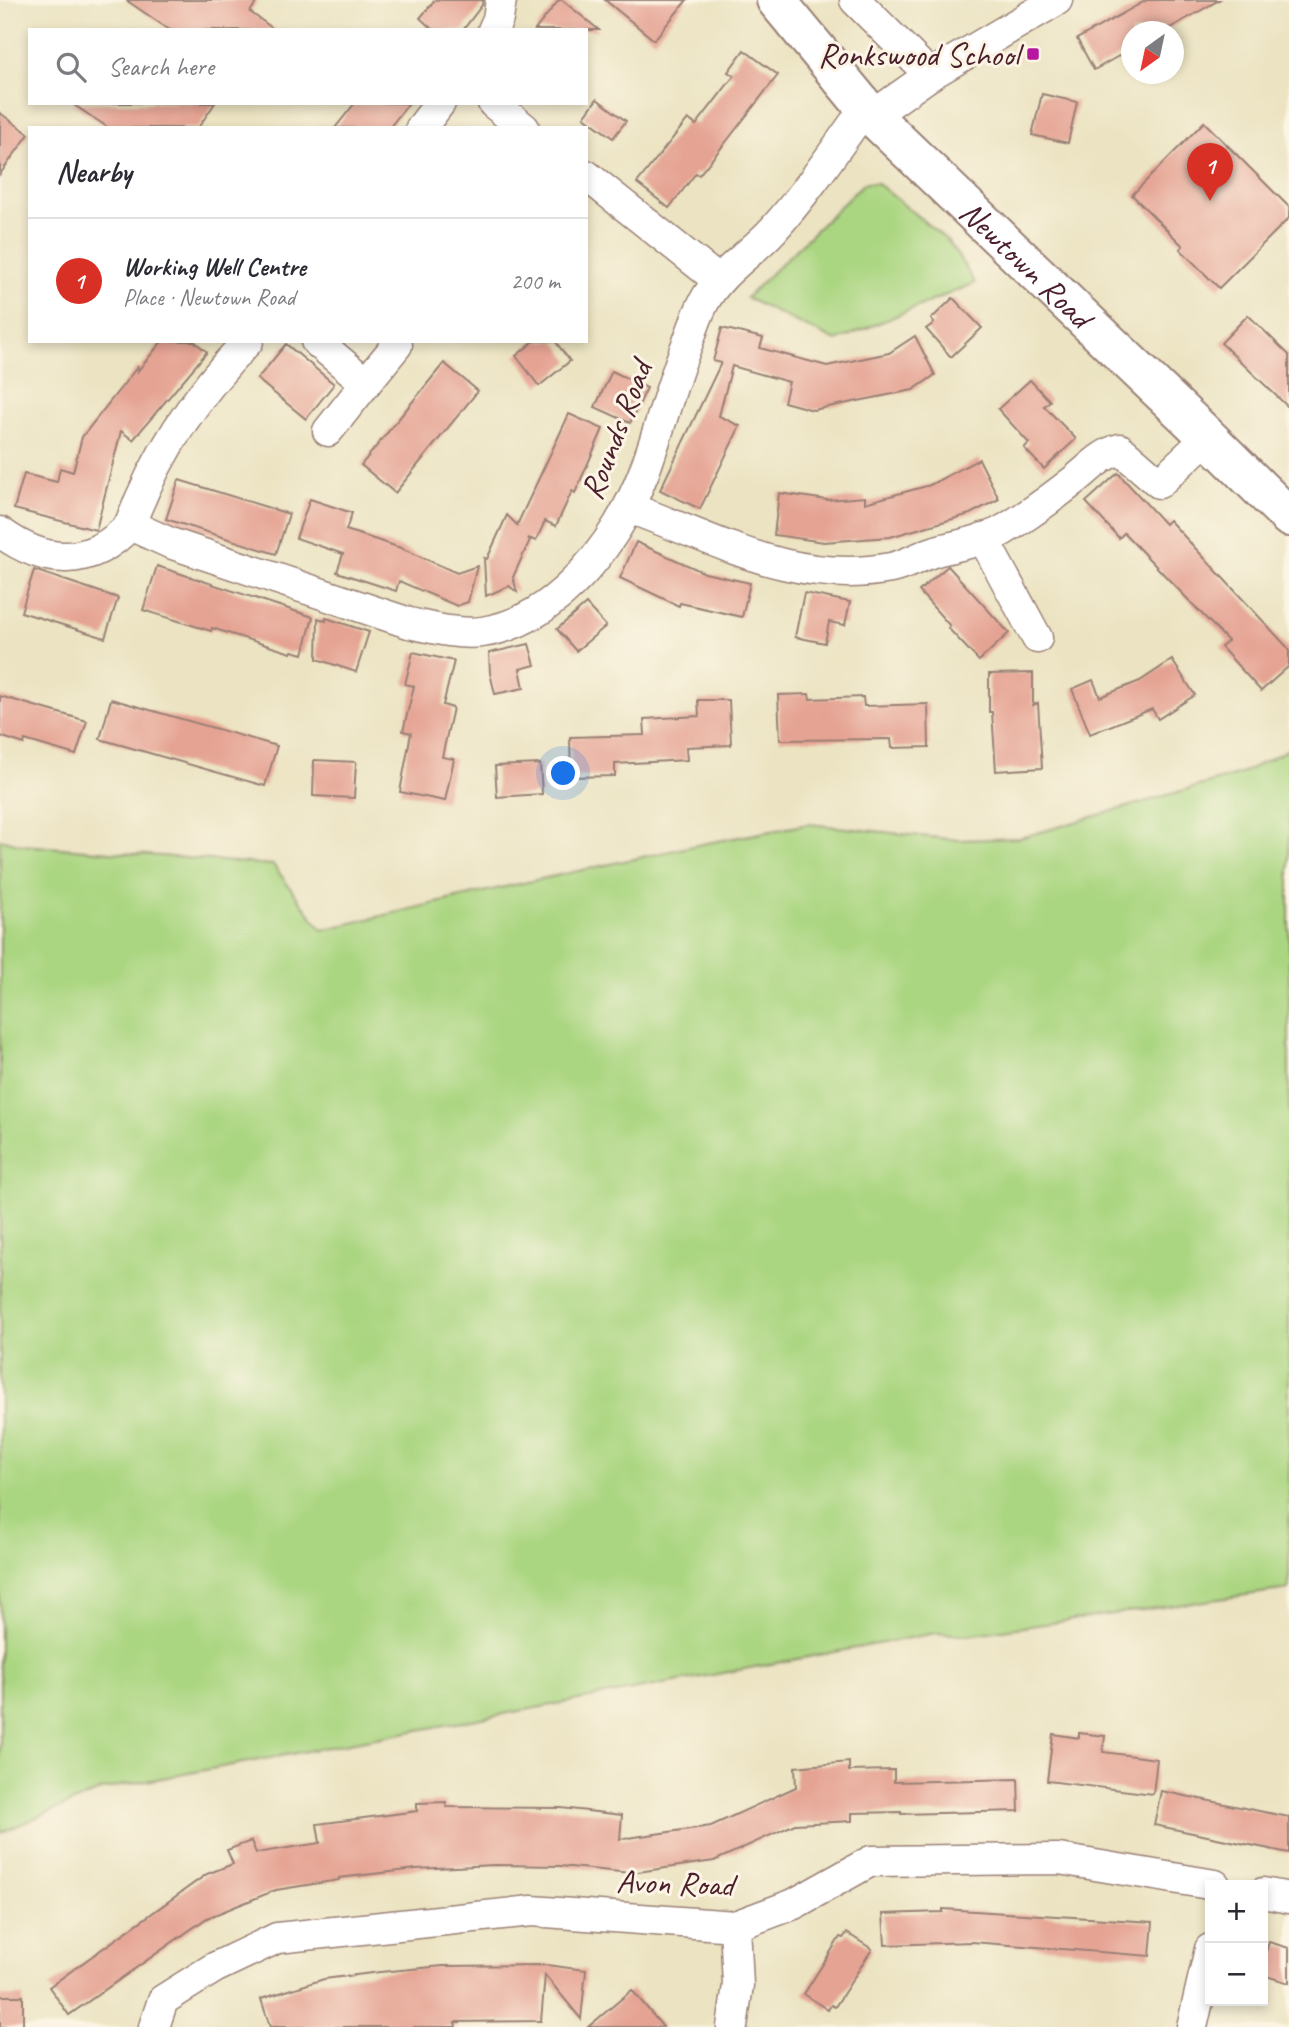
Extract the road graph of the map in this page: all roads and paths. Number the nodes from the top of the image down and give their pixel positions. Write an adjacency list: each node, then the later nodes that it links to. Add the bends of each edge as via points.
1 (501, 0): 5 (street)
2 (776, 0): 9 (main road, Newtown Road)
3 (855, 0): 6 (street)
4 (1057, 0): 6 (street, Rounds Road)
5 (494, 28)
6 (930, 75): 9 (street, Rounds Road)
7 (438, 105): 10 (street)
8 (495, 105): 11 (street)
9 (868, 112): 13 (street, Rounds Road, via 797,203); 19 (main road, Newtown Road)
10 (423, 126)
11 (522, 126)
12 (588, 177): 13 (street)
13 (718, 280): 20 (street, Rounds Road, via 697,318)
14 (246, 343): 22 (street, via 207,387 175,434)
15 (318, 343): 17 (street)
16 (397, 345): 17 (street)
17 (366, 383): 18 (street)
18 (328, 431)
19 (1208, 437): 21 (main road, Newtown Road); 23 (street, via 1158,483 1120,449 1105,453 1035,509)
20 (629, 508): 22 (street, Rounds Road, via 572,584 510,626 480,632 443,631 375,613); 23 (street, via 744,554 782,566 822,570 893,568)
21 (1289, 517)
22 (130, 526): 24 (street, via 100,549 77,558)
23 (983, 538): 25 (street)
24 (4, 546)
25 (1038, 638)
26 (1205, 1883): 29 (street, Avon Road, via 1059,1859 871,1861 794,1904)
27 (1268, 1894): 28 (street)
28 (1289, 1898)
29 (735, 1926): 31 (street, Avon Road, via 532,1911 277,1938 214,1968 163,2000); 32 (street, via 738,1985)
30 (1205, 1971): 33 (street)
31 (154, 2027)
32 (732, 2027)
33 (1192, 2027)

